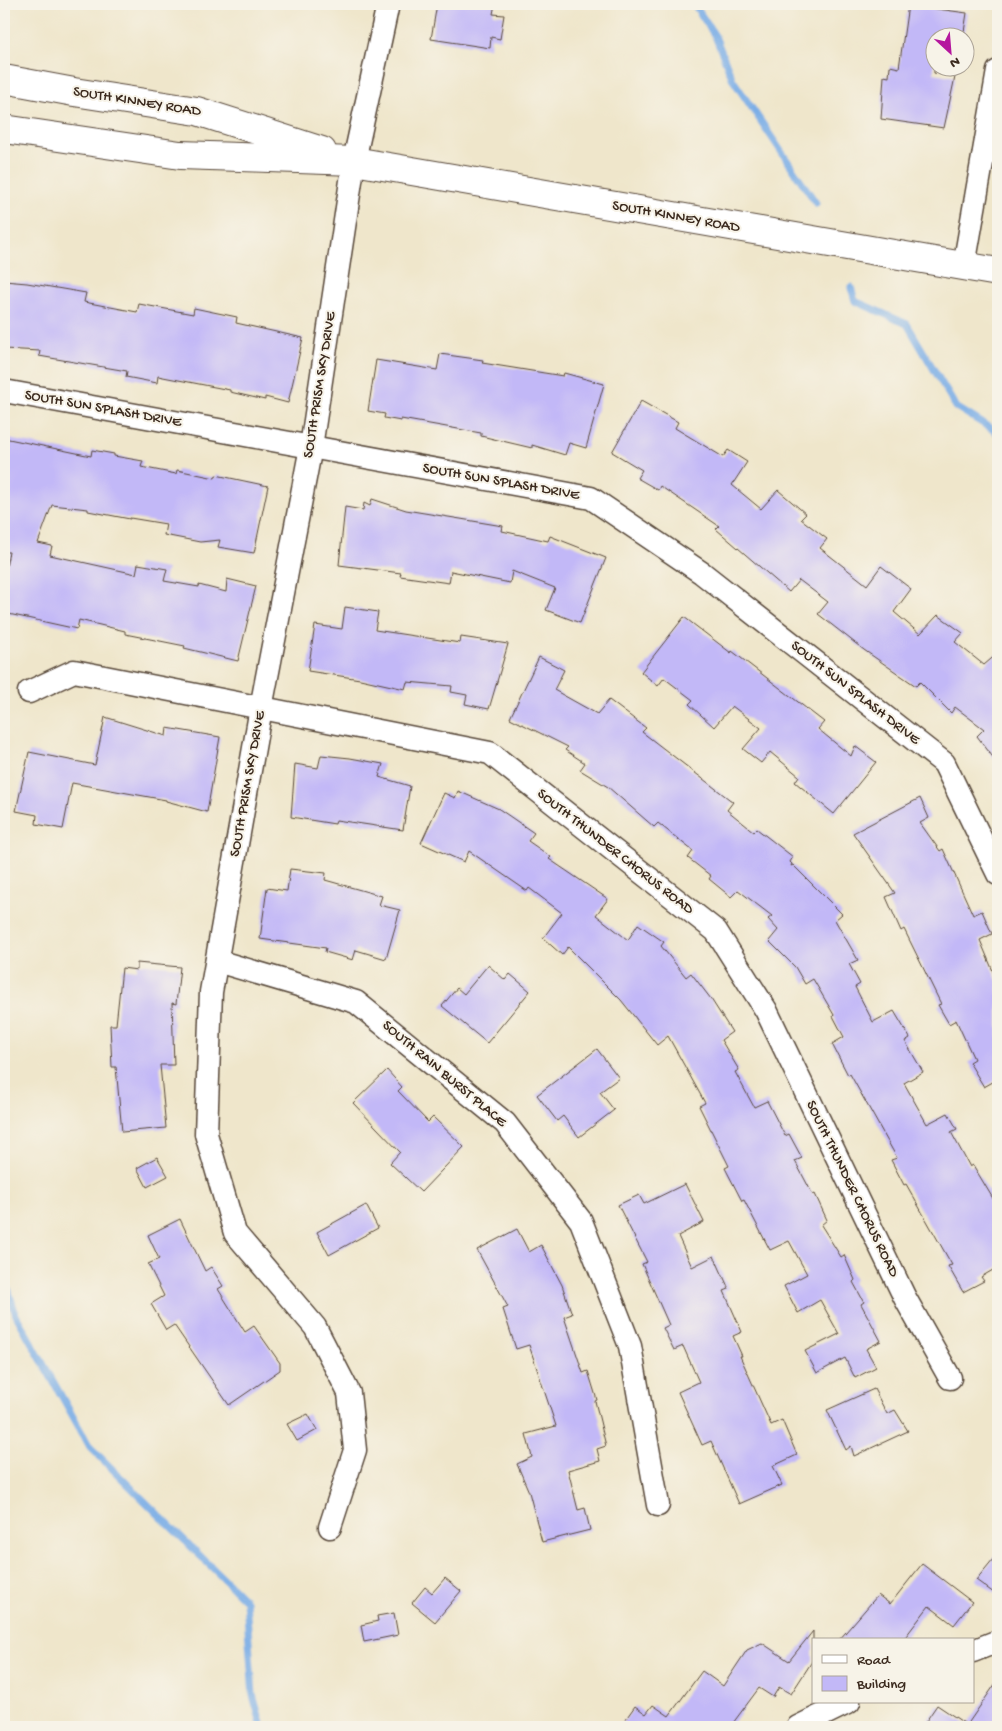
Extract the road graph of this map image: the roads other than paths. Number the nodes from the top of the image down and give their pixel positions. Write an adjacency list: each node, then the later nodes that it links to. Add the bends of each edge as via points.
1 (388, 4): 5 (street, SOUTH PRISM SKY DRIVE)
2 (998, 71): 6 (street)
3 (4, 79): 5 (main road, SOUTH KINNEY ROAD, via 197,111)
4 (4, 129): 5 (main road, SOUTH KINNEY ROAD, via 180,155)
5 (354, 161): 6 (main road, SOUTH KINNEY ROAD); 9 (street, SOUTH PRISM SKY DRIVE)
6 (964, 266): 7 (main road, SOUTH KINNEY ROAD)
7 (998, 272)
8 (4, 391): 9 (street, SOUTH SUN SPLASH DRIVE)
9 (311, 448): 11 (street, SOUTH PRISM SKY DRIVE); 12 (street, SOUTH SUN SPLASH DRIVE, via 591,498 702,573 944,763)
10 (29, 692): 11 (street, SOUTH THUNDER CHORUS ROAD, via 74,671)
11 (261, 708): 13 (street, SOUTH PRISM SKY DRIVE); 14 (street, SOUTH THUNDER CHORUS ROAD, via 490,753 716,931 766,1010 905,1298)
12 (998, 874)
13 (217, 961): 15 (street, SOUTH RAIN BURST PLACE, via 356,1002 506,1123 582,1221 630,1346); 16 (street, SOUTH PRISM SKY DRIVE, via 212,992 206,1134 235,1233 315,1327 349,1392 355,1450)
14 (950, 1378)
15 (658, 1506)
16 (330, 1527)
17 (998, 1641): 18 (street)
18 (974, 1651)
19 (845, 1704): 20 (street)
20 (798, 1727)

